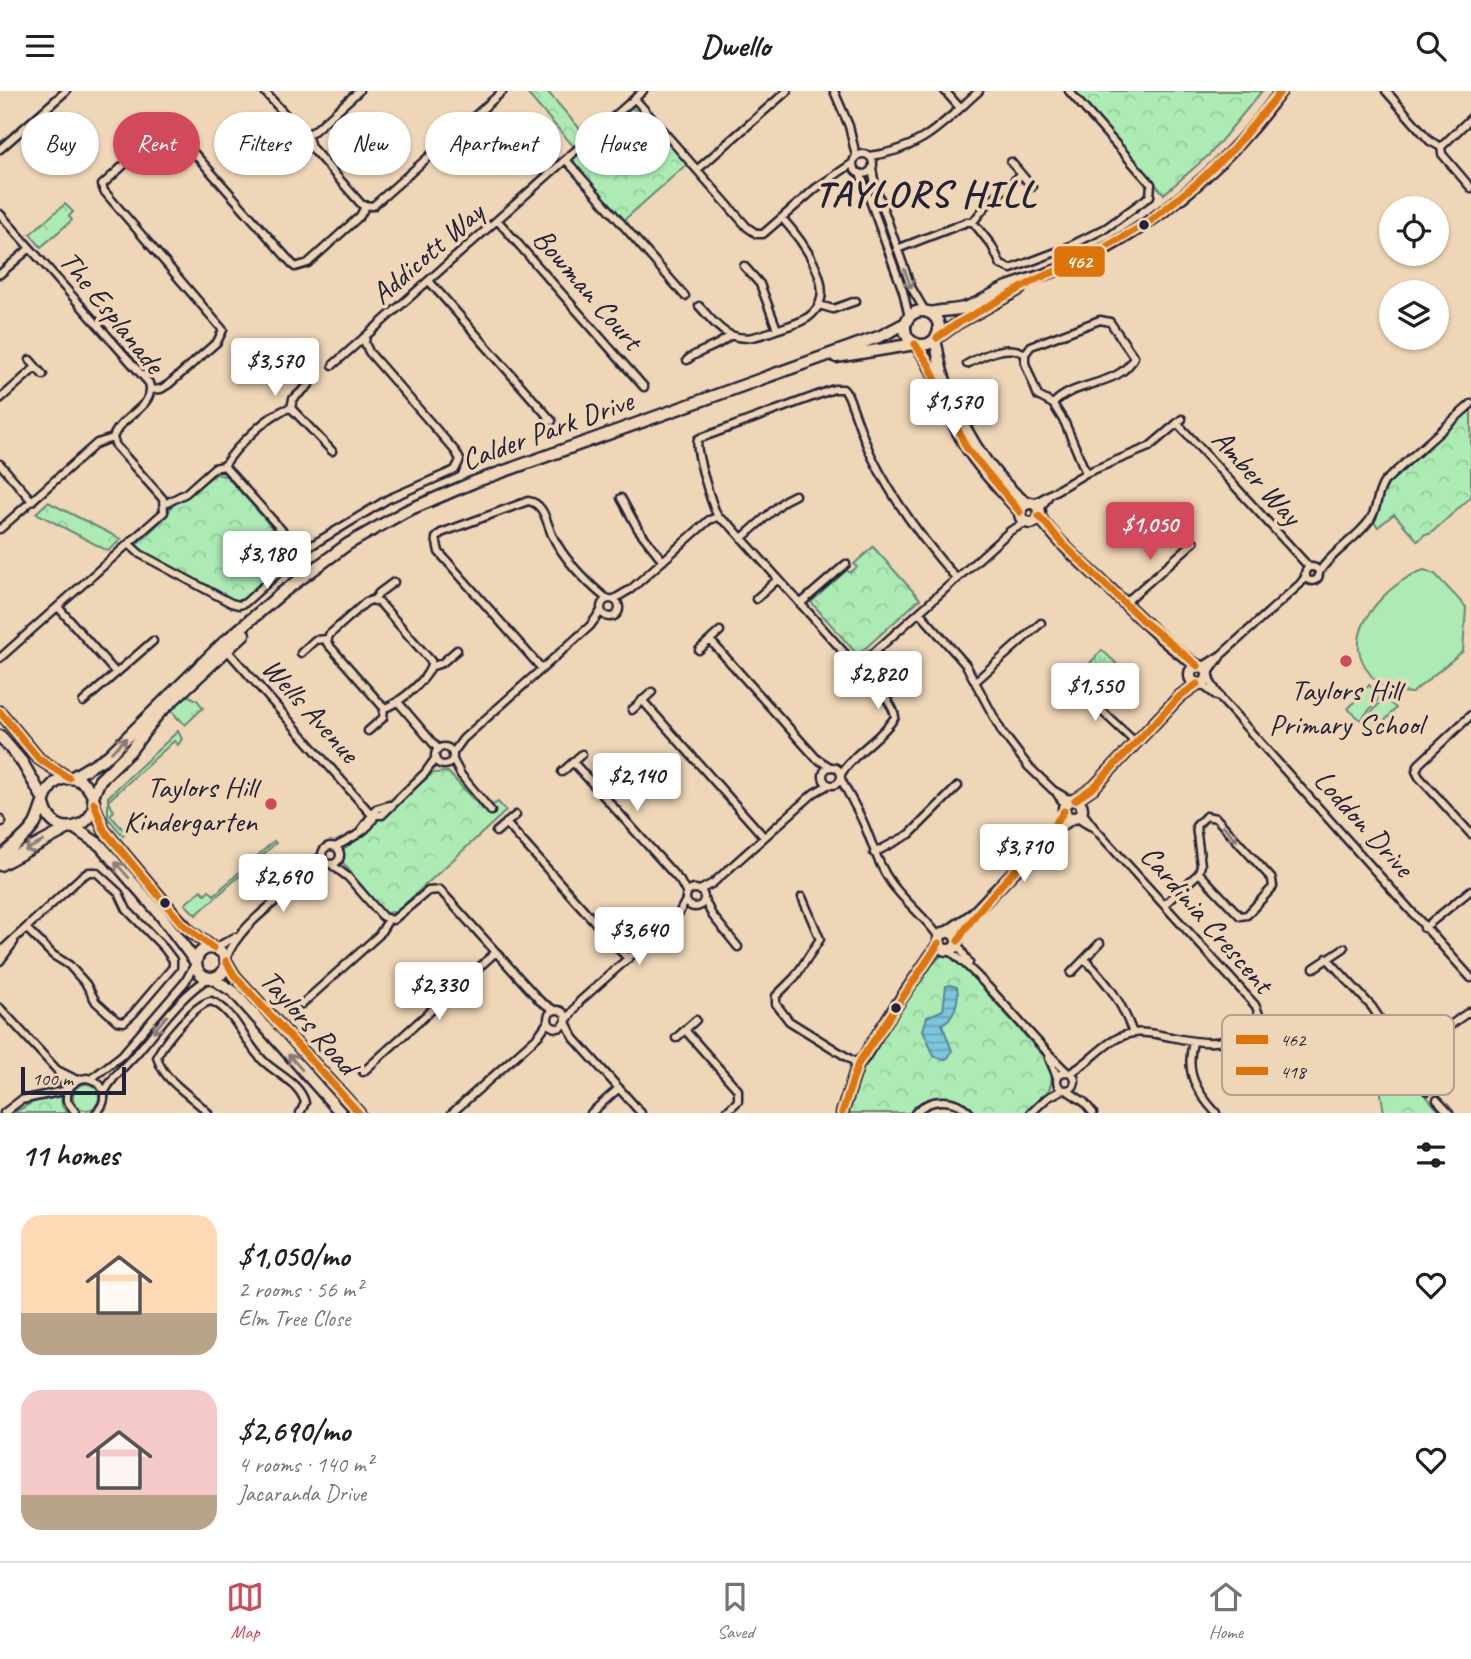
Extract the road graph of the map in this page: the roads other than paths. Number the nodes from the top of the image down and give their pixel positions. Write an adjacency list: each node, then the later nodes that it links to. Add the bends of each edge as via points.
1 (66, 91): 19 (street)
2 (264, 91): 15 (street)
3 (359, 91): 17 (street)
4 (503, 91): 32 (street, via 373,206)
5 (643, 91): 13 (street, Addicott Way)
6 (787, 91): 26 (street)
7 (834, 91): 22 (street)
8 (945, 91): 14 (street)
9 (979, 91): 14 (street)
10 (1069, 91): 36 (street, via 1151,184 1150,196 1106,228 1012,269 1001,265)
11 (1282, 91): 41 (street, via 1234,148 1177,200 1119,241)
12 (1385, 91): 18 (street, via 1430,141)
13 (635, 99): 23 (street, Addicott Way); 26 (street)
14 (960, 108): 21 (street, via 915,145)
15 (283, 112)
16 (1471, 118): 18 (street)
17 (314, 131)
18 (1441, 147): 31 (street)
19 (0, 149)
20 (314, 150): 32 (street)
21 (890, 154): 22 (street); 25 (street)
22 (860, 157): 25 (street); 27 (street); 28 (street)
23 (567, 160): 35 (street, Addicott Way); 43 (street)
24 (1011, 162): 29 (street)
25 (872, 166): 27 (street, via 868,172); 38 (street)
26 (698, 169): 34 (street, via 757,234 764,234)
27 (858, 172): 28 (street); 48 (street, via 903,291)
28 (837, 174): 34 (street)
29 (1021, 175): 30 (street); 36 (street)
30 (1032, 187)
31 (1471, 188)
32 (365, 207): 64 (street, via 307,263 295,267 178,135 169,129 161,131 102,185 223,330 218,342 169,384)
33 (0, 213): 37 (street, The Esplanade)
34 (782, 218): 45 (street, via 810,252 821,286)
35 (498, 221): 42 (street, Addicott Way); 63 (street, Bowman Court)
36 (973, 222): 38 (street)
37 (30, 248): 40 (street); 64 (street, The Esplanade)
38 (897, 249): 47 (street, one-way to 47, via 911,287)
39 (744, 266): 49 (street, via 760,285)
40 (0, 274)
41 (1039, 278): 47 (street, via 967,307); 52 (street)
42 (429, 281): 51 (street, Addicott Way); 69 (street)
43 (685, 296)
44 (856, 301): 45 (street, via 832,309)
45 (819, 305): 49 (street, via 805,319)
46 (699, 306): 50 (street)
47 (928, 312): 48 (street, via 913,313); 52 (street, via 938,321)
48 (907, 320): 53 (street, via 905,333); 56 (street, Calder Park Drive, via 881,336)
49 (777, 330): 50 (street, via 744,338)
50 (730, 335): 57 (street)
51 (366, 337): 59 (street, Addicott Way); 85 (street, via 369,352 456,452 460,464 363,513 307,550)
52 (936, 339): 53 (street, via 926,345); 79 (street, Loddon Drive, via 942,371 965,428)
53 (915, 344): 56 (street, Calder Park Drive); 79 (street, Loddon Drive, via 928,359 961,438 982,470)
54 (1025, 354): 58 (street, via 1010,348); 66 (street, via 1038,396); 66 (street, via 1031,346 1100,320 1110,321 1134,357 1128,367 1102,382 1061,394)
55 (30, 360): 60 (street)
56 (812, 360): 106 (street, Calder Park Drive, via 438,496 377,527 311,572)
57 (687, 361)
58 (967, 364)
59 (333, 365)
60 (36, 367): 61 (street); 65 (street)
61 (43, 375)
62 (309, 385): 68 (street, via 293,399)
63 (644, 387)
64 (151, 390): 70 (street, The Esplanade, via 147,401 118,427)
65 (0, 399)
66 (1053, 404): 74 (street)
67 (1471, 404): 88 (street, via 1385,481 1370,521)
68 (291, 408): 71 (street); 73 (street, via 278,412 238,447)
69 (552, 421)
70 (113, 438): 77 (street, The Esplanade, via 97,443); 78 (street)
71 (332, 451)
72 (0, 464): 77 (street)
73 (224, 466): 78 (street, via 214,468 186,493); 85 (street)
74 (1086, 473): 79 (street, Amber Way, via 1049,495); 88 (street, Amber Way, via 1149,447 1180,421)
75 (794, 495): 82 (street)
76 (621, 498): 86 (street)
77 (32, 501): 81 (street, The Esplanade)
78 (165, 504): 84 (street, via 163,515)
79 (1030, 513): 90 (street, Amber Way); 94 (street, Loddon Drive)
80 (718, 517): 82 (street); 86 (street); 90 (street, via 697,454 698,439 843,389 892,495)
81 (0, 529)
82 (742, 538): 89 (street)
83 (1194, 542): 94 (street)
84 (129, 544): 85 (street, via 239,605 286,565); 97 (street)
85 (298, 548)
86 (663, 561): 95 (street)
87 (846, 564): 96 (street)
88 (1311, 572): 115 (street)
89 (778, 579): 92 (street); 96 (street)
90 (957, 579): 98 (street, Amber Way)
91 (394, 582): 93 (street)
92 (756, 599)
93 (373, 600): 103 (street, via 366,601); 112 (street)
94 (1125, 603): 115 (street, Loddon Drive)
95 (609, 604): 99 (street); 99 (street, via 619,611); 101 (street); 113 (street, via 567,559 536,502 441,533 436,538 439,552)
96 (800, 604): 111 (street, via 849,659)
97 (58, 607): 110 (street); 114 (street)
98 (920, 613): 111 (street, Amber Way); 116 (street)
99 (608, 617): 101 (street)
100 (1041, 623): 116 (street)
101 (590, 626): 113 (street)
102 (720, 631): 104 (street)
103 (328, 639): 109 (street, via 315,640); 123 (street, via 329,648)
104 (710, 640): 108 (street); 134 (street)
105 (153, 641): 114 (street)
106 (224, 647): 122 (street, Calder Park Drive); 153 (street, Wells Avenue)
107 (457, 650): 112 (street)
108 (699, 650)
109 (301, 653)
110 (0, 658)
111 (859, 663): 133 (street, via 895,717)
112 (433, 666): 121 (street)
113 (542, 669): 131 (street)
114 (116, 673): 120 (street)
115 (1199, 676): 129 (street); 178 (street, Loddon Drive)
116 (976, 681): 151 (street, via 1013,748)
117 (1073, 684): 129 (street)
118 (652, 692): 119 (street)
119 (642, 700): 124 (street); 159 (street)
120 (83, 702)
121 (398, 702): 123 (street); 130 (street)
122 (161, 706): 144 (street, Calder Park Drive, one-way to 122, via 107,756); 149 (street, Calder Park Drive, via 130,751 100,779)
123 (384, 708): 127 (street, via 383,718)
124 (632, 710)
125 (0, 712): 144 (street, via 39,759)
126 (1471, 715): 158 (street, via 1416,771)
127 (368, 731)
128 (0, 736): 150 (street, via 22,762)
129 (1136, 743): 151 (street)
130 (438, 749): 131 (street); 135 (street)
131 (452, 754): 137 (street); 141 (street)
132 (582, 754): 136 (street)
133 (853, 757): 138 (street); 143 (street)
134 (816, 758): 138 (street); 142 (street)
135 (435, 759): 137 (street); 140 (street)
136 (573, 762): 139 (street); 170 (street)
137 (444, 765): 140 (street); 141 (street)
138 (833, 767): 142 (street); 143 (street)
139 (562, 772)
140 (425, 773): 153 (street)
141 (461, 775): 152 (street)
142 (823, 776): 145 (street); 147 (street)
143 (841, 777): 145 (street); 148 (street)
144 (70, 778): 149 (street, via 82,782); 150 (street, via 52,785)
145 (831, 785): 147 (street); 148 (street)
146 (958, 786): 162 (street, via 910,834)
147 (814, 793): 159 (street)
148 (849, 796): 162 (street)
149 (93, 799): 156 (street, via 88,819); 184 (street, via 104,830 183,925)
150 (44, 802): 156 (street, via 49,818); 164 (street, via 30,829)
151 (1073, 809): 172 (street, Cardinia Crescent); 181 (street)
152 (491, 811)
153 (374, 813): 160 (street)
154 (516, 814): 155 (street)
155 (506, 823): 157 (street); 189 (street)
156 (71, 828): 166 (street, one-way to 166); 193 (street, one-way to 156, via 100,845)
157 (496, 832)
158 (1471, 834)
159 (764, 837): 170 (street)
160 (350, 840): 161 (street); 165 (street)
161 (335, 847): 163 (street, via 325,848); 165 (street)
162 (874, 853): 181 (street, via 893,886)
163 (321, 856): 165 (street); 167 (street)
164 (0, 858)
165 (334, 861): 167 (street); 176 (street)
166 (0, 865)
167 (311, 871): 179 (street)
168 (1199, 873): 168 (street, one-way to 168, via 1196,826 1211,816 1272,879 1273,887 1247,915 1240,916); 172 (street)
169 (1471, 890): 178 (street)
170 (696, 895): 173 (street); 173 (street); 174 (street); 175 (street)
171 (802, 897): 217 (street, via 820,939 776,996 776,1004 789,1021)
172 (1164, 905): 204 (street, Cardinia Crescent)
173 (695, 907): 174 (street); 175 (street)
174 (679, 913): 189 (street)
175 (712, 915): 183 (street)
176 (388, 919): 187 (street, via 436,889); 200 (street, via 379,935)
177 (26, 928): 177 (street, via 81,877 96,872 119,893 127,910 173,960 173,967 133,1014 117,1021 96,1002 69,965); 180 (street)
178 (1424, 928): 197 (street, Loddon Drive)
179 (237, 936): 184 (street); 191 (street)
180 (16, 937): 186 (street); 192 (street)
181 (948, 941): 216 (street); 217 (street, via 909,983)
182 (1100, 943): 190 (street)
183 (738, 947)
184 (214, 948): 191 (street); 193 (street, via 204,949)
185 (1344, 948): 188 (street)
186 (0, 952)
187 (496, 952): 198 (street); 219 (street)
188 (1327, 958): 194 (street); 205 (street)
189 (628, 959): 199 (street)
190 (1085, 959): 195 (street); 211 (street, via 1122,1003)
191 (226, 960): 196 (street, via 224,971); 239 (street, Taylors Road, via 234,975)
192 (0, 961)
193 (195, 962): 196 (street, via 198,972); 221 (street, via 185,982 122,1055)
194 (1314, 968)
195 (1072, 973)
196 (211, 978): 227 (street, one-way to 227, via 159,1025); 238 (street, Taylors Road, one-way to 196, via 234,992)
197 (1471, 978)
198 (540, 1000): 202 (street); 209 (street)
199 (580, 1001): 202 (street); 207 (street)
200 (302, 1004)
201 (0, 1008): 218 (street)
202 (557, 1010): 207 (street, via 565,1014); 209 (street)
203 (1470, 1011): 208 (street, Cardinia Crescent)
204 (1260, 1015)
205 (1377, 1015)
206 (696, 1020): 210 (street)
207 (566, 1021): 209 (street); 212 (street)
208 (1454, 1023)
209 (552, 1024): 212 (street); 240 (street)
210 (685, 1030): 213 (street); 243 (street, via 738,1090 738,1101)
211 (1133, 1033): 215 (street); 220 (street, via 1105,1046)
212 (575, 1038): 224 (street)
213 (676, 1038)
214 (1222, 1041): 215 (street)
215 (1193, 1042): 249 (street, via 1189,1066 1193,1081)
216 (1047, 1053): 220 (street); 223 (street)
217 (858, 1063): 244 (street)
218 (57, 1070): 222 (street); 225 (street)
219 (363, 1072)
220 (1072, 1077): 223 (street); 226 (street); 230 (street)
221 (91, 1079): 222 (street); 227 (street)
222 (77, 1080): 225 (street)
223 (1057, 1080): 226 (street); 228 (street)
224 (619, 1088): 241 (street); 242 (street)
225 (68, 1090): 232 (street, via 21,1100); 233 (street, via 67,1101)
226 (1065, 1091): 228 (street); 230 (street)
227 (104, 1093): 231 (street)
228 (1047, 1098): 247 (street)
229 (1437, 1100): 250 (street)
230 (1084, 1103): 248 (street)
231 (103, 1105): 234 (street); 235 (street)
232 (4, 1113)
233 (76, 1113)
234 (96, 1113)
235 (105, 1113)
236 (208, 1113): 237 (street, via 176,1085 157,1056 181,1025 212,1001 236,1023 267,1064 303,1096)
237 (300, 1113)
238 (341, 1113)
239 (359, 1113)
240 (453, 1113)
241 (591, 1113)
242 (641, 1113)
243 (725, 1113)
244 (842, 1113)
245 (915, 1113): 246 (street, via 930,1103 944,1101)
246 (970, 1113)
247 (1031, 1113)
248 (1093, 1113)
249 (1216, 1113)
250 (1449, 1113)

